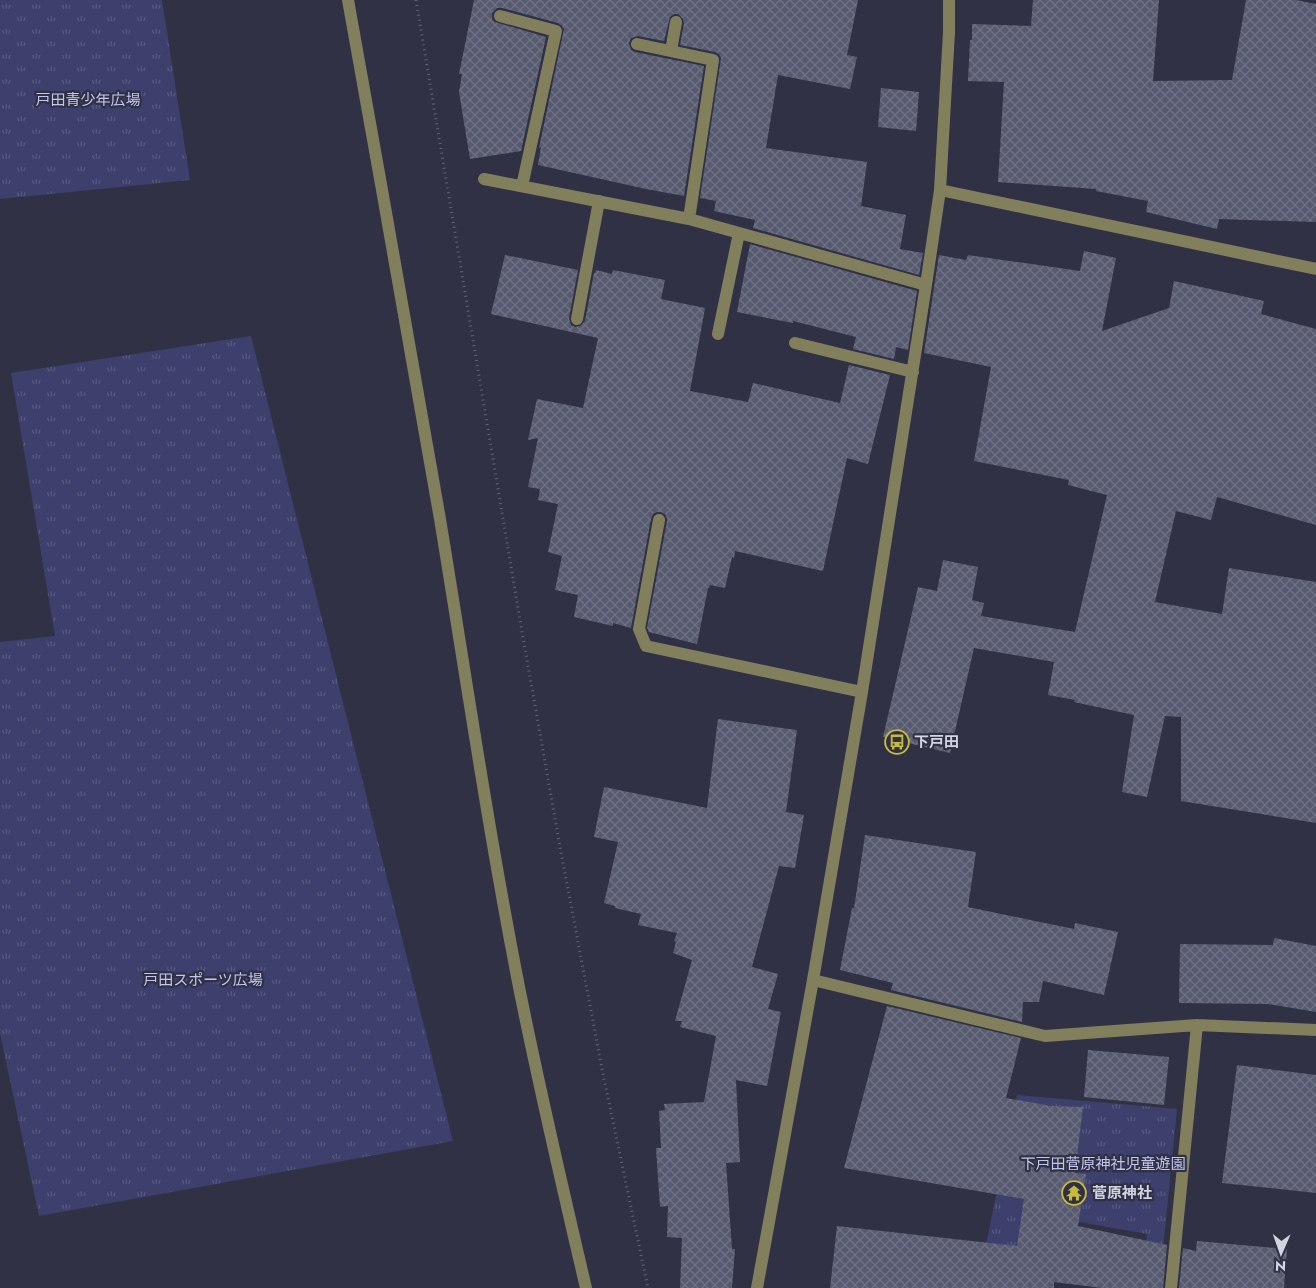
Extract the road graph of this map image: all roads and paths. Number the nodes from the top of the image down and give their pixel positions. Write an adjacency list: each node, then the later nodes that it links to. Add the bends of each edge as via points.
1 (348, 0): 25 (street, via 412,354 520,993)
2 (416, 0): 26 (path, via 558,838)
3 (949, 0): 10 (street)
4 (500, 16): 9 (street, via 556,31)
5 (676, 22): 7 (street)
6 (637, 44): 7 (street)
7 (671, 51): 12 (street, via 713,60)
8 (484, 178): 9 (street)
9 (522, 186): 11 (street)
10 (940, 190): 14 (street); 15 (street)
11 (599, 201): 12 (street); 16 (street)
12 (689, 219): 13 (street)
13 (739, 233): 15 (street); 17 (street)
14 (1316, 269)
15 (926, 285): 19 (street)
16 (578, 319)
17 (718, 334)
18 (795, 343): 19 (street)
19 (913, 372): 21 (street)
20 (660, 520): 21 (street, via 639,630 646,646)
21 (862, 692): 22 (street)
22 (813, 980): 23 (street, via 1045,1036); 27 (street)
23 (1197, 1025): 24 (street); 28 (street)
24 (1316, 1030)
25 (586, 1288)
26 (648, 1288)
27 (757, 1288)
28 (1171, 1288)

